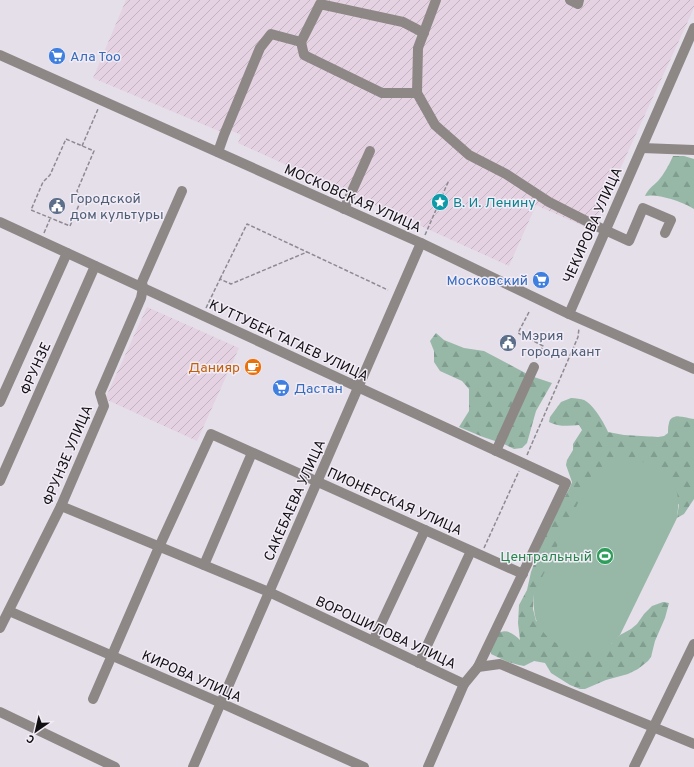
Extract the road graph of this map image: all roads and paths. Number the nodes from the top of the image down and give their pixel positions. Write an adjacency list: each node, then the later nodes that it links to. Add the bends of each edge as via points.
1 (436, 0): 5 (street)
2 (570, 0): 3 (street, via 578,4)
3 (579, 0)
4 (694, 28): 11 (street, ЧЕКИРОВА УЛИЦА)
5 (424, 33): 6 (street, via 403,22 320,4); 8 (street, via 418,48)
6 (301, 42): 8 (street, via 304,55 382,93); 14 (street, via 272,34 260,48)
7 (0, 55): 9 (street, МОСКОВСКАЯ УЛИЦА)
8 (416, 93): 20 (street, via 435,125 468,155 506,174 549,202)
9 (101, 101): 10 (path); 14 (street, МОСКОВСКАЯ УЛИЦА)
10 (82, 146): 18 (path, via 94,152 77,191 81,200 70,226); 18 (path, via 66,139 50,175 43,182 31,210)
11 (642, 148): 12 (street); 20 (street, ЧЕКИРОВА УЛИЦА)
12 (694, 150)
13 (370, 151): 17 (street)
14 (218, 152): 17 (street, МОСКОВСКАЯ УЛИЦА)
15 (449, 180): 23 (path)
16 (182, 191): 28 (street, ФРУНЗЕ УЛИЦА, via 142,282)
17 (344, 209): 23 (street, МОСКОВСКАЯ УЛИЦА)
18 (51, 218): 22 (path)
19 (0, 222): 22 (street, КУТТУБЕК ТАГАЕВ УЛИЦА)
20 (605, 230): 21 (street, via 629,241 643,208 671,220); 31 (street, ЧЕКИРОВА УЛИЦА)
21 (666, 233)
22 (40, 241): 25 (street, КУТТУБЕК ТАГАЕВ УЛИЦА)
23 (421, 243): 31 (street, МОСКОВСКАЯ УЛИЦА); 36 (street, САКЕБАЕВА УЛИЦА)
24 (307, 252): 27 (path, via 230,284); 27 (path, via 246,224); 29 (path)
25 (68, 253): 26 (street, КУТТУБЕК ТАГАЕВ УЛИЦА); 37 (street, ФРУНЗЕ)
26 (95, 266): 28 (street, КУТТУБЕК ТАГАЕВ УЛИЦА); 41 (street, ФРУНЗЕ)
27 (220, 279): 32 (path)
28 (143, 288): 32 (street, КУТТУБЕК ТАГАЕВ УЛИЦА); 44 (street, ФРУНЗЕ УЛИЦА, via 100,393 104,406)
29 (388, 290)
30 (528, 312): 34 (path, via 518,333 543,346)
31 (569, 314): 33 (street, МОСКОВСКАЯ УЛИЦА)
32 (203, 316): 36 (street, КУТТУБЕК ТАГАЕВ УЛИЦА)
33 (580, 319): 35 (street, МОСКОВСКАЯ УЛИЦА); 40 (path, via 578,337)
34 (534, 367): 38 (street)
35 (694, 369)
36 (359, 387): 38 (street, КУТТУБЕК ТАГАЕВ УЛИЦА); 42 (street, САКЕБАЕВА УЛИЦА)
37 (0, 402)
38 (496, 451): 40 (street, КУТТУБЕК ТАГАЕВ УЛИЦА)
39 (252, 453): 42 (street, ПИОНЕРСКАЯ УЛИЦА); 46 (street, ПИОНЕРСКАЯ УЛИЦА, via 211,434); 48 (street)
40 (523, 463): 43 (street, КУТТУБЕК ТАГАЕВ УЛИЦА); 47 (path)
41 (0, 481)
42 (318, 482): 45 (street, ПИОНЕРСКАЯ УЛИЦА); 50 (street, САКЕБАЕВА УЛИЦА)
43 (566, 483): 49 (street, ВОРОШИЛОВА УЛИЦА)
44 (61, 506): 46 (street, ВОРОШИЛОВА УЛИЦА); 51 (street, ФРУНЗЕ УЛИЦА)
45 (425, 530): 47 (street, ПИОНЕРСКАЯ УЛИЦА); 53 (street)
46 (160, 547): 48 (street, ВОРОШИЛОВА УЛИЦА); 55 (street)
47 (476, 553): 49 (street, ПИОНЕРСКАЯ УЛИЦА); 56 (street)
48 (204, 565): 50 (street, ВОРОШИЛОВА УЛИЦА)
49 (523, 574): 57 (street, ВОРОШИЛОВА УЛИЦА)
50 (269, 592): 53 (street, ВОРОШИЛОВА УЛИЦА); 60 (street, САКЕБАЕВА УЛИЦА)
51 (9, 611): 52 (street, ФРУНЗЕ УЛИЦА); 55 (street, КИРОВА УЛИЦА)
52 (0, 628)
53 (373, 641): 56 (street, ВОРОШИЛОВА УЛИЦА)
54 (694, 646): 62 (street)
55 (112, 656): 59 (street); 60 (street, КИРОВА УЛИЦА)
56 (419, 663): 58 (street, ВОРОШИЛОВА УЛИЦА)
57 (478, 667): 58 (street, ВОРОШИЛОВА УЛИЦА); 62 (street, via 500,664)
58 (464, 684): 67 (street)
59 (93, 699)
60 (221, 703): 65 (street, САКЕБАЕВА УЛИЦА); 66 (street, КИРОВА УЛИЦА)
61 (0, 712): 64 (street)
62 (654, 727): 63 (street); 68 (street)
63 (694, 744)
64 (115, 767)
65 (193, 767)
66 (364, 767)
67 (428, 767)
68 (634, 767)

